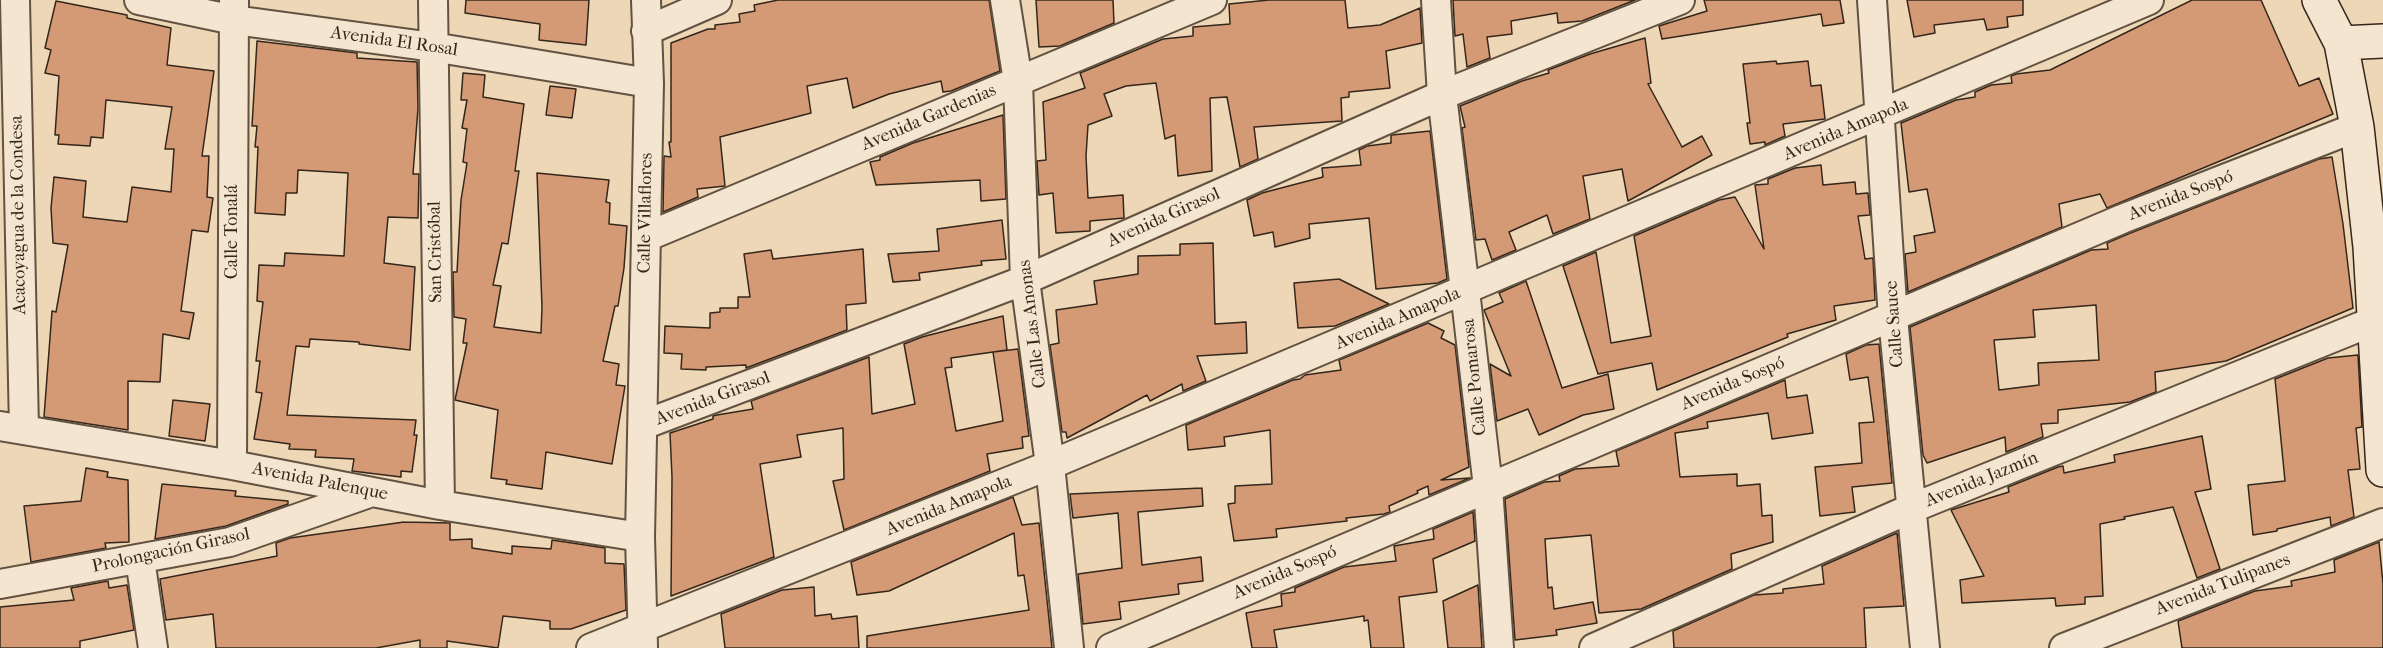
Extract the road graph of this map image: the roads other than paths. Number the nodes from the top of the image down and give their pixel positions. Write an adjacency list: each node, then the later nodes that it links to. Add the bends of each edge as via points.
1 (15, 0): 30 (street, Acacoyagua de la Condesa)
2 (139, 0): 13 (street, Avenida El Rosal)
3 (433, 0): 17 (street, San Cristóbal)
4 (646, 0): 14 (street, Calle Villaflores)
5 (717, 0): 14 (street)
6 (1005, 0): 18 (street, Calle Las Anonas)
7 (1212, 0): 18 (street, Avenida Gardenias)
8 (1436, 0): 20 (street, Calle Pomarosa)
9 (1680, 0): 20 (street, Avenida Girasol)
10 (1872, 0): 21 (street, Calle Sauce)
11 (2149, 0): 21 (street, Avenida Amapola)
12 (2319, 0): 16 (street)
13 (234, 10): 17 (street, Avenida El Rosal); 32 (street, Calle Tonalá)
14 (646, 31): 19 (street, Calle Villaflores)
15 (2383, 41): 16 (street)
16 (2341, 43): 22 (street)
17 (433, 47): 19 (street, Avenida El Rosal); 37 (street, San Cristóbal)
18 (1018, 81): 23 (street, Avenida Gardenias); 25 (street, Calle Las Anonas)
19 (649, 83): 23 (street, Calle Villaflores)
20 (1442, 95): 25 (street, Avenida Girasol); 26 (street, Calle Pomarosa)
21 (1881, 115): 26 (street, Avenida Amapola); 27 (street, Calle Sauce)
22 (2357, 127): 24 (street); 27 (street, Avenida Sospó, via 2122,219)
23 (646, 237): 29 (street, Calle Villaflores)
24 (2377, 247): 28 (street)
25 (1025, 280): 29 (street, Avenida Girasol); 33 (street, Calle Las Anonas)
26 (1466, 290): 33 (street, Avenida Amapola); 35 (street, Calle Pomarosa)
27 (1893, 318): 35 (street, Avenida Sospó); 38 (street, Calle Sauce)
28 (2374, 321): 31 (street); 38 (street, Avenida Jazmín)
29 (644, 425): 40 (street, Calle Villaflores)
30 (12, 428): 32 (street, Avenida Palenque)
31 (2383, 459): 34 (street)
32 (232, 465): 36 (street, Avenida Palenque)
33 (1050, 465): 43 (street, Avenida Amapola); 46 (street, Calle Las Anonas)
34 (2383, 470)
35 (1488, 487): 47 (street, Avenida Sospó); 48 (street, Calle Pomarosa)
36 (372, 492): 37 (street, Avenida Palenque); 41 (street, Prolongación Girasol, via 230,542)
37 (440, 505): 40 (street, Avenida Palenque)
38 (1910, 509): 49 (street, Avenida Jazmín); 50 (street, Calle Sauce)
39 (2383, 523): 51 (street, Avenida Tulipanes)
40 (640, 537): 43 (street, Calle Villaflores)
41 (140, 559): 42 (street, Prolongación Girasol); 44 (street)
42 (0, 584)
43 (643, 638): 45 (street, Avenida Amapola)
44 (153, 648)
45 (591, 648)
46 (1069, 648)
47 (1111, 648)
48 (1499, 648)
49 (1594, 648)
50 (1925, 648)
51 (2064, 648)

